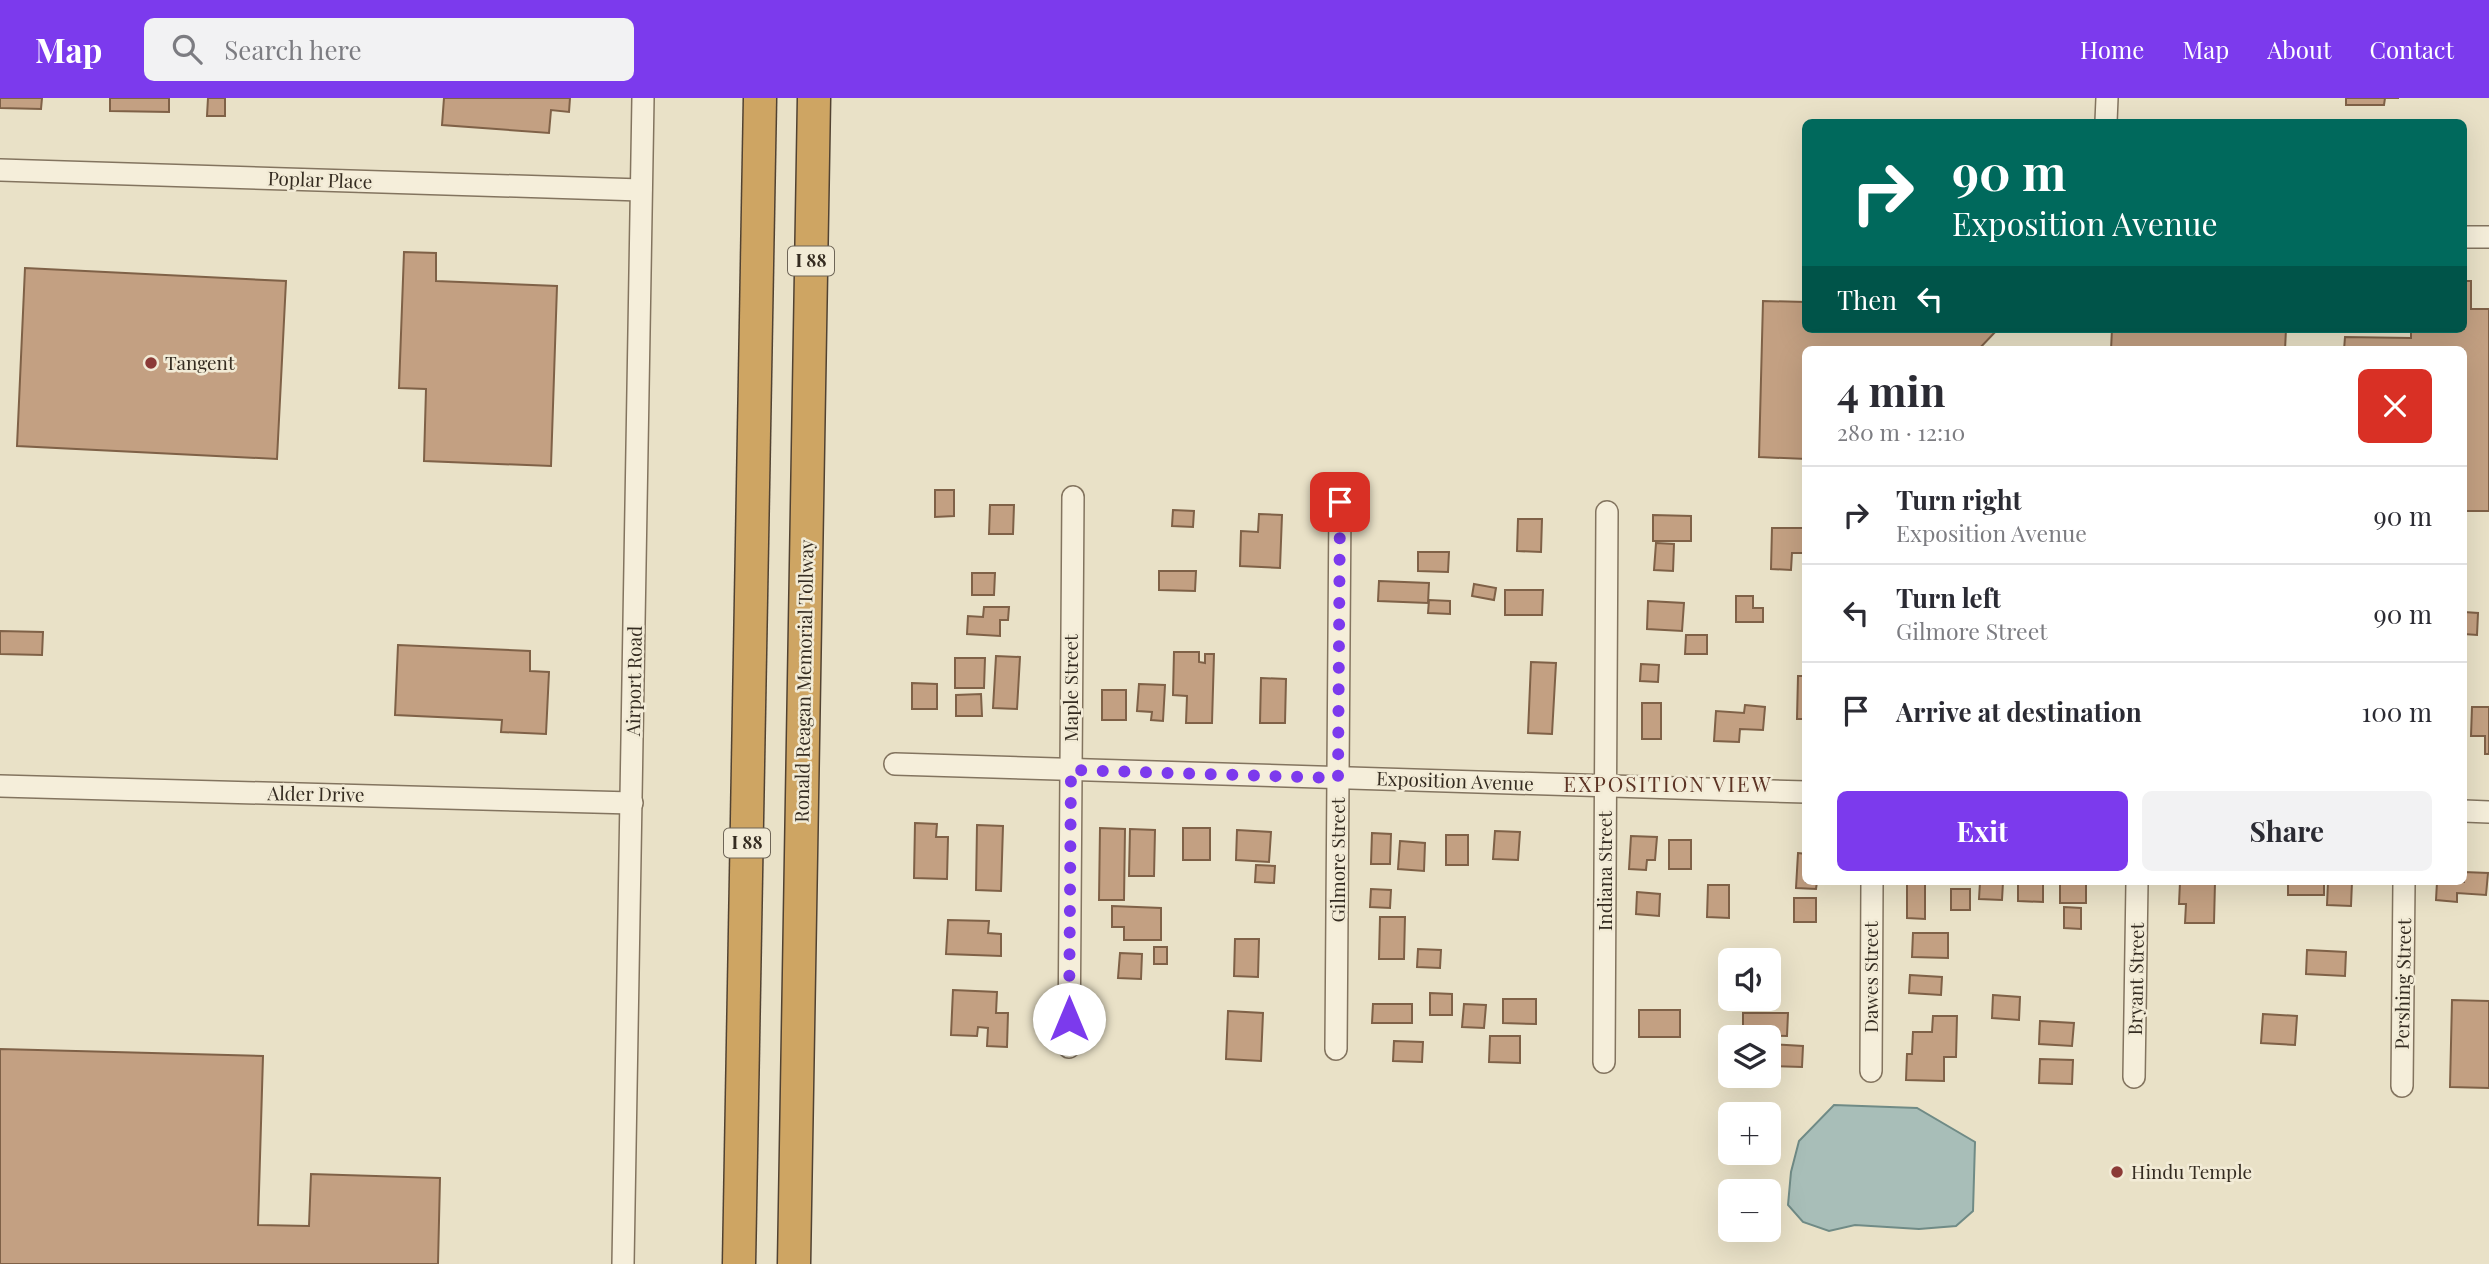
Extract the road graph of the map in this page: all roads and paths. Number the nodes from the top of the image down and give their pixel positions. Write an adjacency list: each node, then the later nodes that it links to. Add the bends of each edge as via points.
1 (643, 98): 7 (street, Airport Road)
2 (760, 98): 32 (highway, I 88)
3 (814, 98): 33 (highway, Ronald Reagan Memorial Tollway / I 88)
4 (2107, 98): 5 (street)
5 (2106, 119)
6 (0, 170): 7 (street, Poplar Place)
7 (641, 190): 19 (street, Airport Road)
8 (2467, 237): 9 (street)
9 (2489, 237)
10 (1073, 497): 14 (street, Maple Street)
11 (1340, 502): 15 (street, Gilmore Street)
12 (1607, 512): 17 (street, Indiana Street)
13 (895, 764): 14 (street, Exposition Avenue)
14 (1071, 770): 15 (street, Exposition Avenue); 25 (street, Maple Street)
15 (1338, 778): 17 (street, Exposition Avenue); 26 (street, Gilmore Street)
16 (0, 786): 19 (street, Alder Drive)
17 (1606, 786): 18 (street, Exposition Avenue); 27 (street, Indiana Street)
18 (1802, 792)
19 (632, 803): 31 (street, Airport Road)
20 (2467, 811): 21 (street)
21 (2489, 812)
22 (1872, 885): 28 (street, Dawes Street)
23 (2137, 885): 29 (street, Bryant Street)
24 (2404, 885): 30 (street, Pershing Street)
25 (1069, 1047)
26 (1336, 1049)
27 (1604, 1062)
28 (1871, 1071)
29 (2134, 1077)
30 (2402, 1086)
31 (623, 1264)
32 (739, 1264)
33 (794, 1264)

